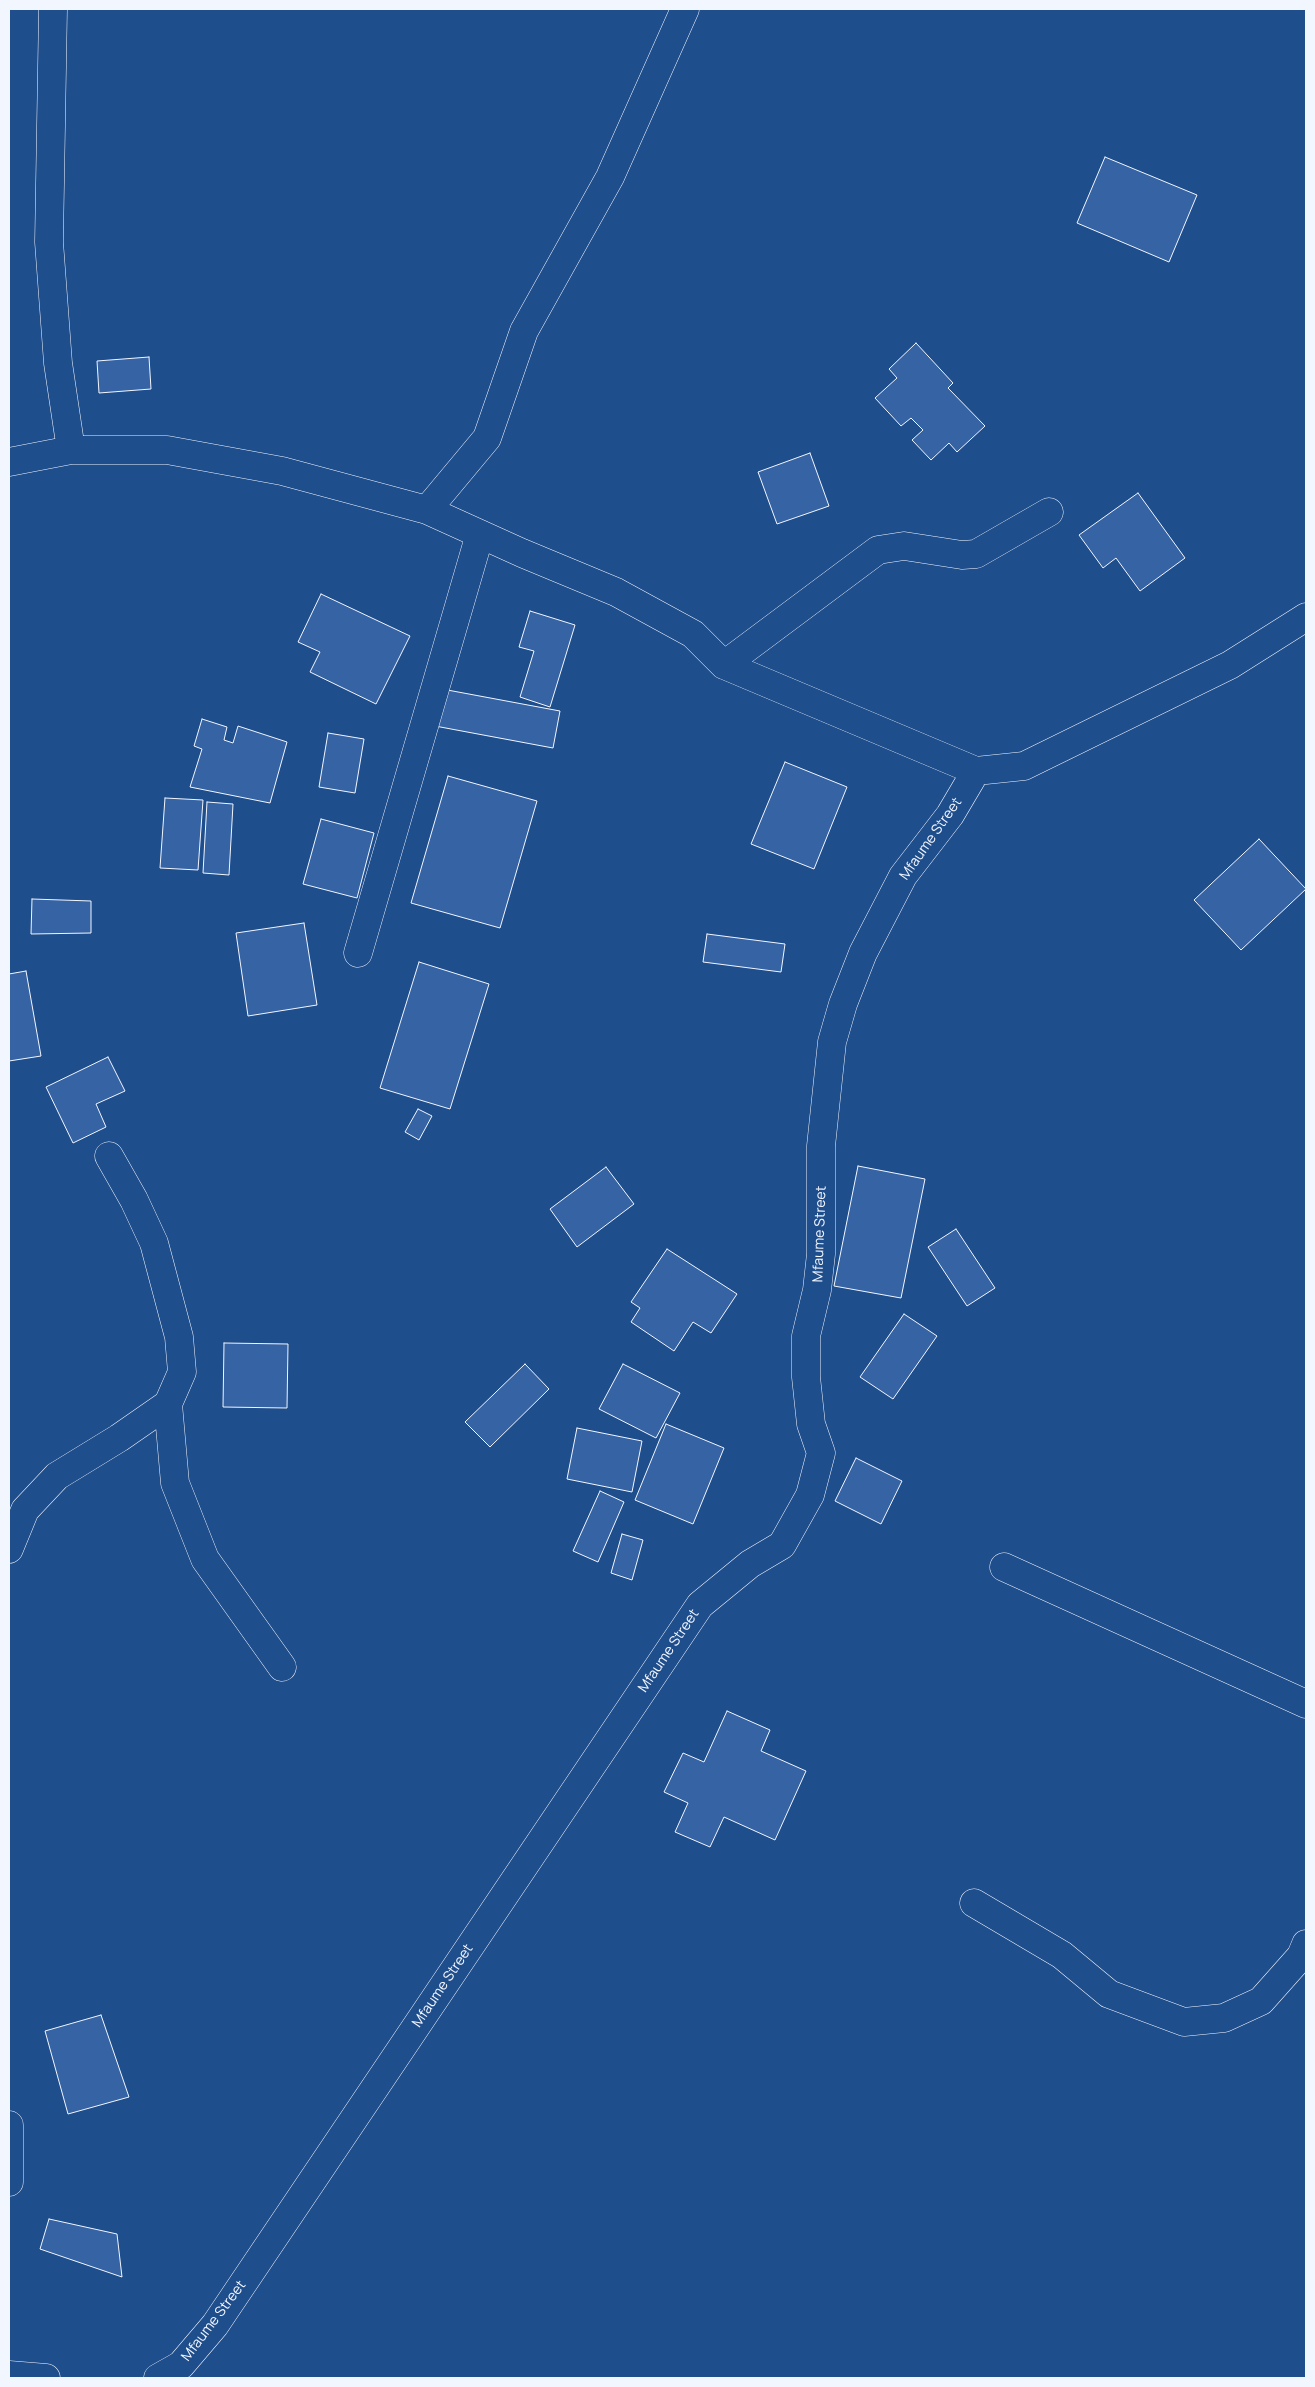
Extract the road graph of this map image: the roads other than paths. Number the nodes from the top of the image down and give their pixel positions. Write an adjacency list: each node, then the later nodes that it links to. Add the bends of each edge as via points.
1 (53, 9): 3 (street, via 49,242 58,363)
2 (685, 9): 5 (street, via 610,178 524,331 487,438)
3 (71, 450): 4 (street); 5 (street, via 167,450 282,471)
4 (9, 462)
5 (427, 510): 7 (street)
6 (1049, 512): 9 (street, via 976,554 962,555 904,546 878,550)
7 (480, 534): 9 (street, via 616,592 693,634); 11 (street)
8 (1306, 617): 10 (street, via 1230,665 1024,766)
9 (724, 665): 10 (street)
10 (976, 771): 24 (street, Mfaume Street, via 950,815 903,876 863,953 832,1042 821,1146 822,1254 806,1336 811,1424 821,1453 810,1495 782,1544 750,1564 700,1605 215,2325 181,2365)
11 (358, 953)
12 (109, 1156): 13 (street, via 154,1243 179,1338 182,1372)
13 (168, 1404): 14 (street, via 57,1476 26,1510); 16 (street, via 175,1483 205,1559)
14 (9, 1550)
15 (1004, 1566): 17 (street)
16 (282, 1667)
17 (1306, 1704)
18 (974, 1903): 19 (street, via 1062,1955 1109,1994 1184,2022 1224,2018 1261,2000 1301,1956)
19 (1306, 1944)
20 (9, 2124): 21 (street)
21 (9, 2182)
22 (9, 2375): 23 (street)
23 (46, 2378)
24 (158, 2378)

